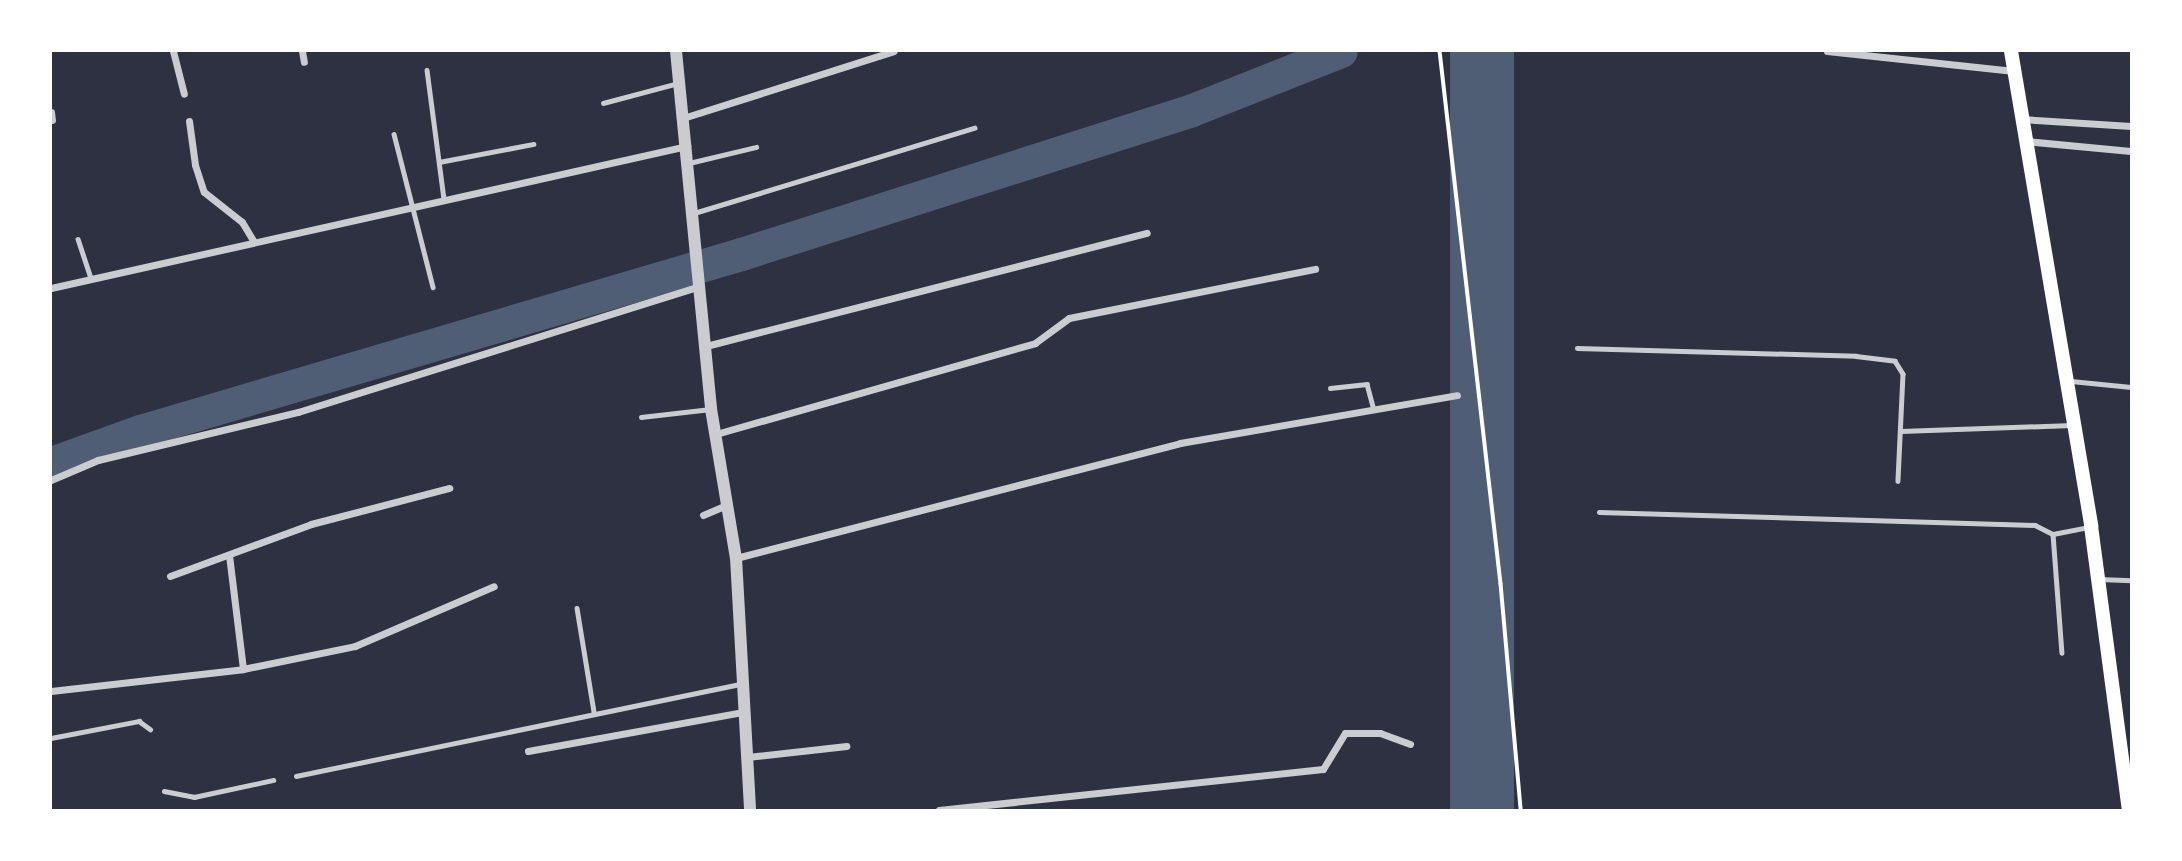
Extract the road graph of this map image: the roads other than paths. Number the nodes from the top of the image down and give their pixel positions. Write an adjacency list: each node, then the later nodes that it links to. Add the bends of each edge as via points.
1 (173, 51): 11 (street)
2 (302, 51): 7 (street)
3 (676, 51): 10 (street)
4 (894, 51): 13 (street)
5 (1827, 51): 9 (street)
6 (2011, 51): 9 (main road)
7 (304, 62)
8 (427, 70): 24 (lane)
9 (2015, 71): 14 (main road)
10 (679, 83): 12 (lane); 13 (street)
11 (184, 94)
12 (603, 103)
13 (683, 118): 21 (street)
14 (2021, 119): 16 (street); 19 (main road)
15 (189, 121): 31 (street, via 204,192 242,222)
16 (2131, 126)
17 (974, 128): 28 (lane)
18 (394, 134): 27 (lane)
19 (2025, 142): 23 (street); 39 (main road)
20 (533, 144): 24 (lane)
21 (687, 146): 25 (street); 26 (street)
22 (756, 147): 25 (lane)
23 (2131, 151)
24 (439, 162): 26 (lane)
25 (689, 163): 28 (street)
26 (444, 199): 27 (street)
27 (409, 206): 31 (street); 35 (lane)
28 (693, 213): 34 (street)
29 (1147, 233): 37 (street)
30 (78, 239): 33 (lane)
31 (254, 242): 33 (street)
32 (1315, 269): 48 (street, via 1069,318 1035,343)
33 (91, 279): 36 (street)
34 (700, 283): 37 (street); 49 (street, via 298,412 98,460)
35 (433, 287)
36 (51, 288)
37 (705, 346): 43 (street)
38 (1577, 348): 47 (lane, via 1880,357 1895,361 1903,374)
39 (2066, 381): 40 (lane); 46 (main road)
40 (2131, 387)
41 (1330, 388): 44 (lane, via 1367,384)
42 (1457, 395): 44 (street)
43 (711, 409): 45 (lane); 48 (street)
44 (1375, 411): 58 (street, via 1180,443)
45 (641, 417)
46 (2074, 425): 47 (lane); 55 (main road)
47 (1901, 431): 50 (lane)
48 (716, 434): 52 (street)
49 (51, 480)
50 (1898, 481)
51 (449, 488): 57 (street, via 311,524)
52 (729, 504): 54 (street); 58 (street)
53 (1599, 512): 56 (lane, via 2021,521)
54 (703, 515)
55 (2091, 526): 56 (lane); 60 (main road)
56 (2053, 534): 64 (lane)
57 (229, 555): 59 (street); 65 (street)
58 (736, 558): 66 (street)
59 (170, 576)
60 (2099, 579): 61 (lane); 81 (main road)
61 (2131, 580)
62 (494, 586): 65 (street, via 355,646)
63 (576, 608): 68 (lane)
64 (2062, 653)
65 (243, 669): 67 (street)
66 (743, 683): 68 (lane); 69 (street)
67 (51, 691)
68 (594, 712): 76 (lane)
69 (743, 712): 74 (street); 75 (street)
70 (150, 729): 71 (lane, via 139,721)
71 (51, 738)
72 (1410, 744): 80 (street, via 1380,733 1345,733 1323,769)
73 (846, 746): 75 (street)
74 (528, 751)
75 (747, 757): 79 (street)
76 (296, 776)
77 (273, 780): 78 (lane, via 194,797)
78 (164, 791)
79 (750, 810)
80 (939, 810)
81 (2129, 810)

